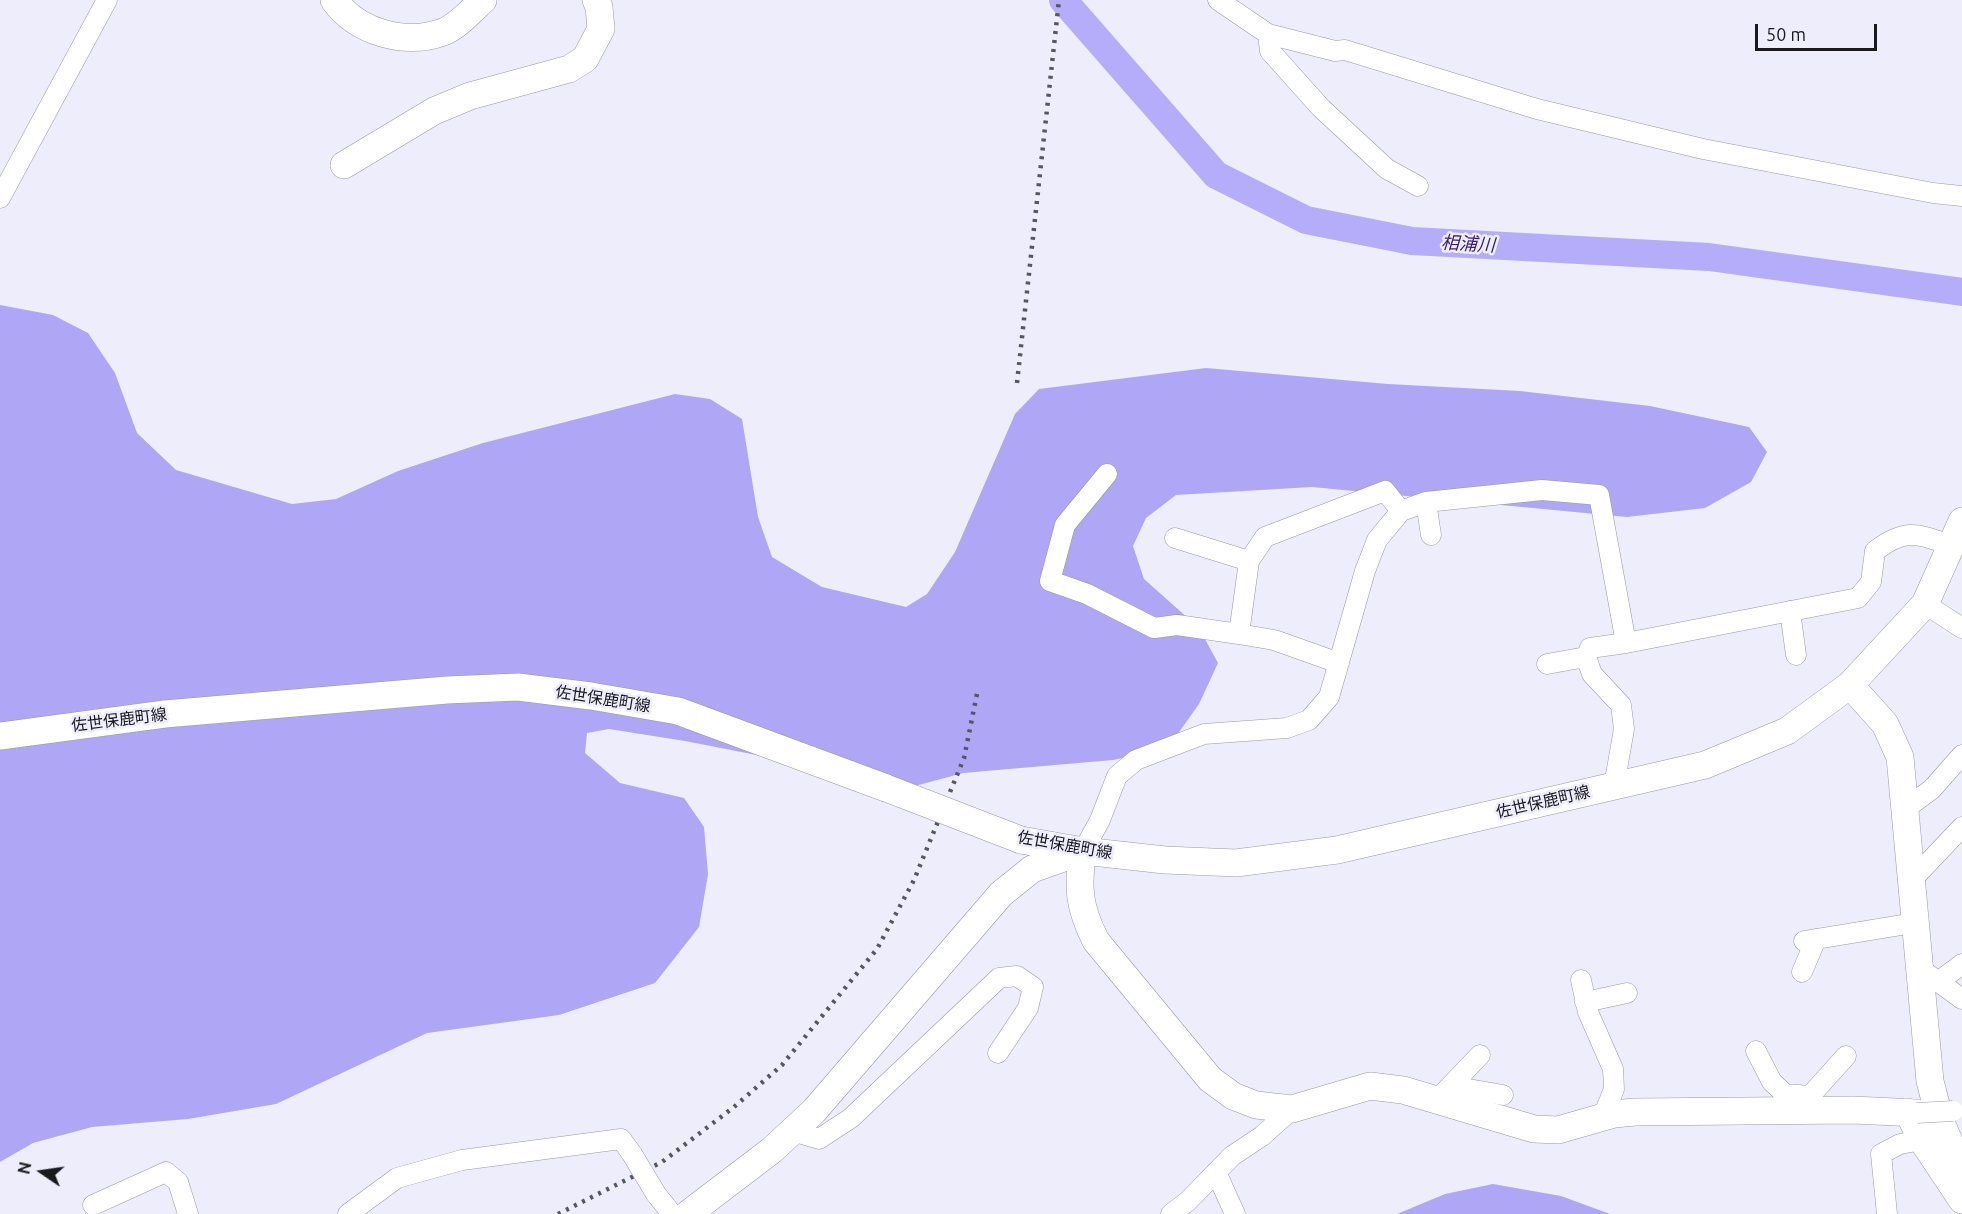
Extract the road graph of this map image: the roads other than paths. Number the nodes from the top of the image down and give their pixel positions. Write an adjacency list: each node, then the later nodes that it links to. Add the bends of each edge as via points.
1 (107, 0): 10 (street)
2 (334, 0): 3 (street, via 345,15 374,31 414,38 445,32)
3 (483, 0)
4 (596, 0): 7 (street, via 601,29 585,59 569,69 470,96 434,111)
5 (1218, 0): 6 (street)
6 (1268, 34): 8 (street, via 1270,51 1322,108 1387,169); 9 (street, via 1335,51 1345,50 1537,109 1703,149)
7 (344, 165)
8 (1418, 186)
9 (1962, 196)
10 (0, 198)
11 (1107, 474): 21 (street, via 1083,493 1065,525 1050,581 1087,594 1154,628 1177,625)
12 (1426, 502): 13 (street); 15 (street); 22 (street, via 1542,490 1599,495)
13 (1401, 511): 17 (street, via 1385,491 1265,537); 25 (street, via 1377,540)
14 (1959, 530): 18 (street, 佐世保鹿町線); 19 (street, via 1912,532 1891,538 1875,551 1871,582 1858,598)
15 (1431, 535)
16 (1175, 538): 17 (street)
17 (1249, 561): 21 (street)
18 (1925, 604): 20 (street); 27 (street, 佐世保鹿町線)
19 (1790, 611): 22 (street); 23 (street)
20 (1962, 628)
21 (1239, 634): 25 (street, via 1274,640)
22 (1626, 643): 24 (street, via 1590,648)
23 (1796, 656)
24 (1586, 657): 26 (street); 30 (street, via 1592,674 1622,705 1624,729)
25 (1339, 663): 33 (street, via 1329,697 1309,720 1287,728 1204,734 1136,760 1117,776)
26 (1546, 664)
27 (1850, 685): 30 (street, 佐世保鹿町線, via 1787,730 1705,765); 31 (street, via 1886,724 1900,757)
28 (0, 736): 33 (street, 佐世保鹿町線, bridge, via 165,714 518,687 678,711 1021,840)
29 (1962, 755): 31 (street, via 1932,789)
30 (1614, 786): 33 (street, 佐世保鹿町線, via 1337,850 1236,862 1165,860)
31 (1905, 809): 34 (street)
32 (1962, 827): 34 (street)
33 (1083, 851): 50 (street, via 1078,882 1084,918 1102,949 1210,1079 1233,1096 1256,1105); 54 (street, via 1032,869 1001,894 814,1111)
34 (1910, 882): 35 (street)
35 (1914, 923): 37 (street, via 1810,940); 38 (street)
36 (1962, 964): 38 (street)
37 (1802, 972)
38 (1928, 974): 41 (street); 57 (street, via 1930,1082 1940,1120)
39 (1581, 980): 42 (street)
40 (1627, 993): 42 (street)
41 (1962, 999)
42 (1586, 1002): 53 (street, via 1613,1069 1614,1089)
43 (1756, 1051): 49 (street, via 1772,1082 1785,1094)
44 (998, 1053): 54 (street, via 1028,1008 1033,987 1017,976 999,978 850,1118 819,1139)
45 (1480, 1055): 47 (street)
46 (1846, 1056): 49 (street)
47 (1444, 1093): 48 (street); 50 (street, via 1370,1086); 53 (street, via 1534,1129 1558,1130)
48 (1503, 1095)
49 (1812, 1103): 52 (street); 53 (street)
50 (1292, 1109): 56 (street)
51 (1957, 1110): 52 (street, bridge)
52 (1913, 1112): 55 (street)
53 (1603, 1117)
54 (792, 1131): 63 (street)
55 (1922, 1140): 58 (street); 66 (street, via 1900,1144 1881,1154)
56 (1216, 1172): 64 (street); 65 (street)
57 (1962, 1172)
58 (1962, 1200)
59 (93, 1205): 60 (street, via 166,1172 177,1182)
60 (188, 1214)
61 (348, 1214): 62 (street, bridge, via 397,1178 462,1160 621,1139)
62 (672, 1214)
63 (688, 1214)
64 (1171, 1214)
65 (1235, 1214)
66 (1887, 1214)

